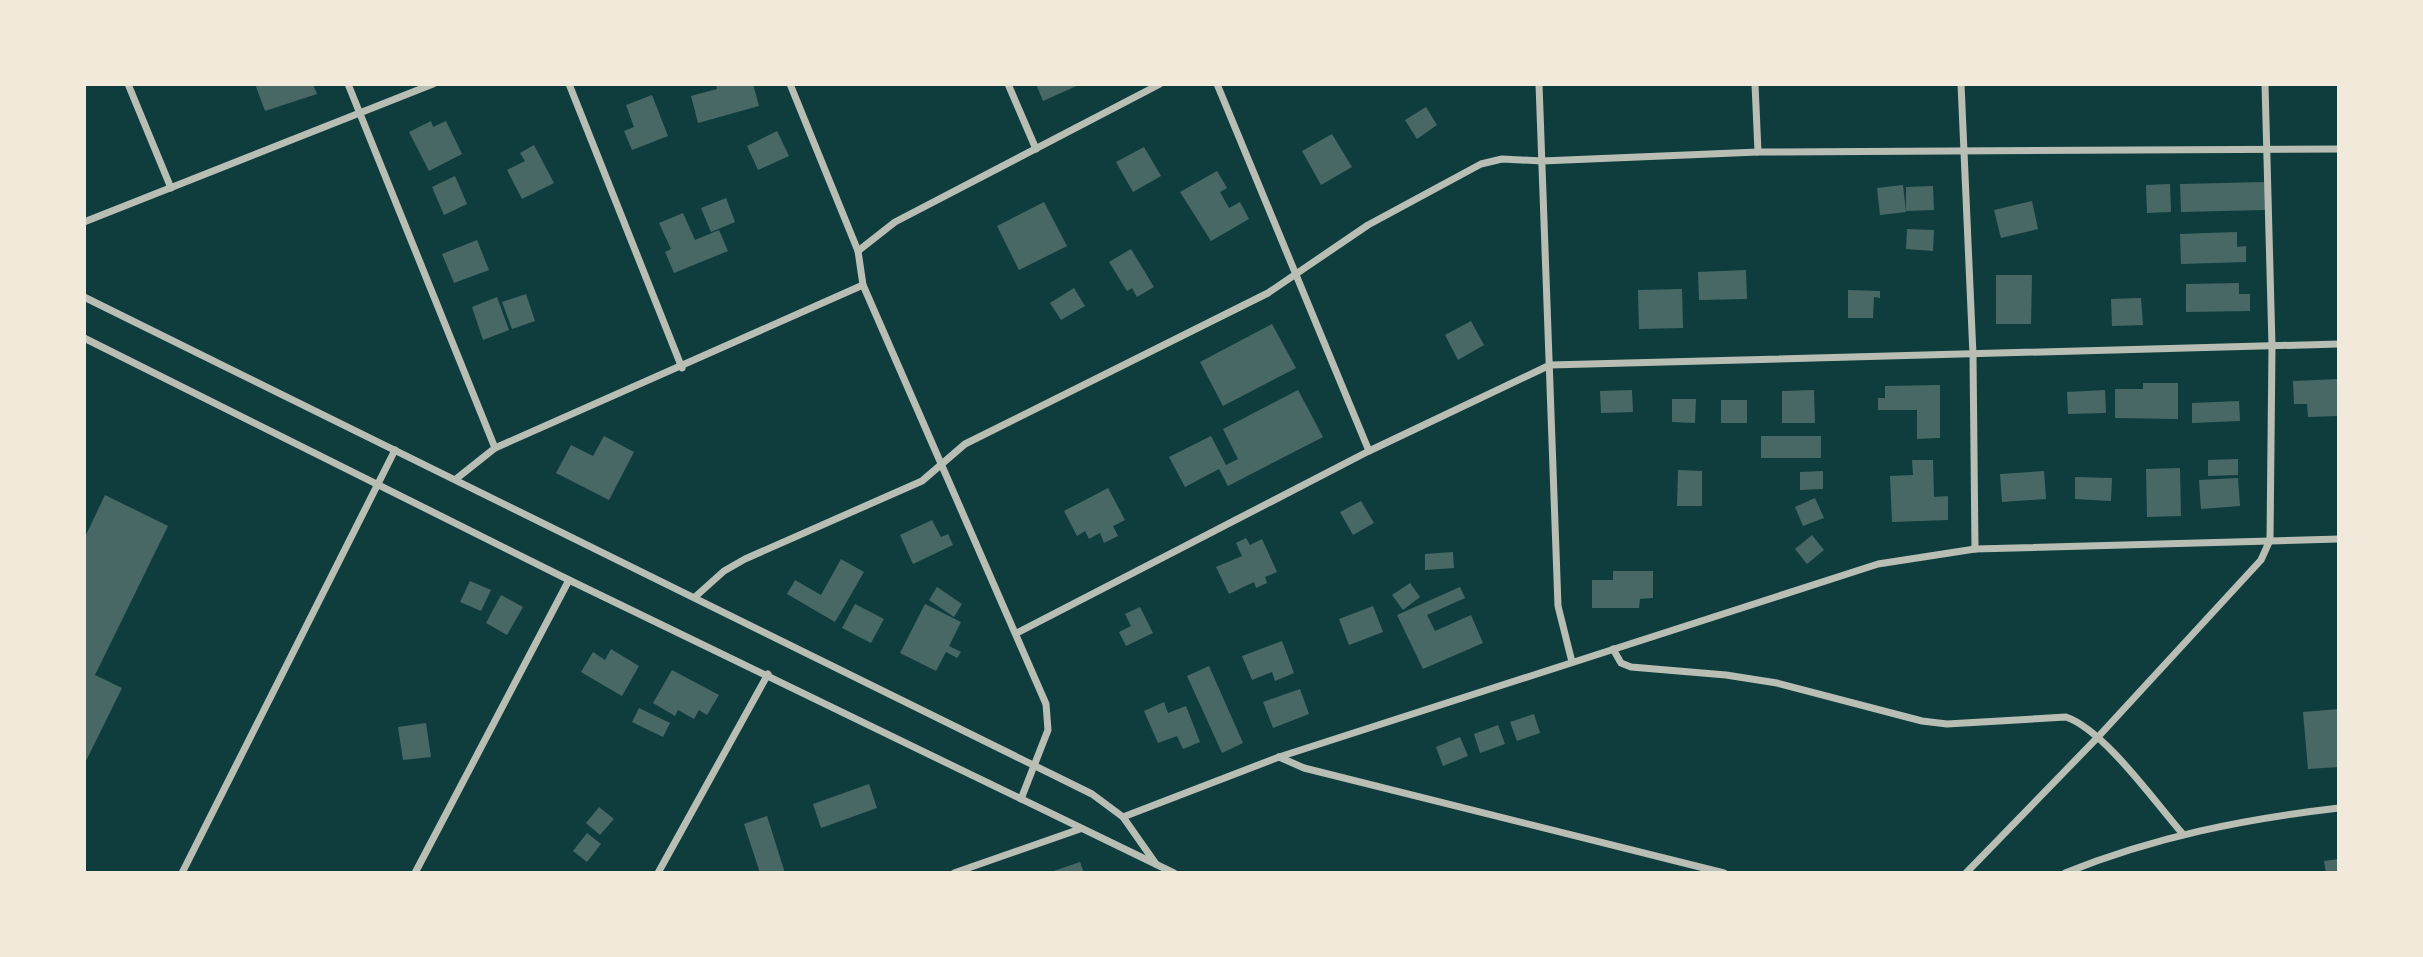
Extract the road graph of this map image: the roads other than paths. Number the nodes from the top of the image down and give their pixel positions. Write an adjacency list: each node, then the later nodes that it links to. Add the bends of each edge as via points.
1 (128, 84): 20 (street)
2 (348, 84): 13 (street)
3 (433, 84): 13 (street)
4 (569, 84): 31 (street)
5 (790, 84): 22 (street)
6 (1008, 84): 14 (street)
7 (1160, 84): 14 (street)
8 (1217, 84): 23 (street)
9 (1539, 84): 19 (street)
10 (1755, 84): 17 (street)
11 (1961, 84): 18 (street)
12 (2265, 84): 15 (street)
13 (360, 113): 20 (street); 32 (street)
14 (1036, 149): 22 (street, via 895,222)
15 (2269, 149): 16 (street); 18 (street); 28 (street)
16 (2339, 149)
17 (1758, 152): 18 (street); 19 (street)
18 (1964, 152): 29 (street)
19 (1542, 161): 23 (street, via 1502,159 1481,164 1368,225); 30 (street)
20 (171, 188): 21 (street)
21 (84, 222)
22 (858, 251): 24 (street)
23 (1297, 276): 34 (street); 35 (street, via 965,444)
24 (863, 285): 31 (street); 35 (street)
25 (84, 297): 33 (street)
26 (84, 338): 37 (street)
27 (2339, 344): 28 (street)
28 (2272, 346): 29 (street); 39 (street)
29 (1973, 355): 30 (street); 40 (street)
30 (1550, 365): 34 (street); 45 (street, via 1558,606)
31 (682, 368): 32 (street)
32 (495, 447): 36 (street)
33 (395, 450): 36 (street); 37 (street)
34 (1369, 451): 43 (street)
35 (943, 462): 42 (street, via 922,481 745,559); 43 (street)
36 (456, 480): 42 (street)
37 (378, 483): 41 (street); 56 (street)
38 (2339, 539): 39 (street)
39 (2270, 540): 40 (street); 47 (street, via 2261,560)
40 (1975, 549): 44 (street, via 1866,567)
41 (569, 580): 46 (street); 57 (street)
42 (695, 597): 49 (street)
43 (1017, 633): 49 (street, via 1049,718)
44 (1613, 649): 45 (street); 47 (street, via 1621,663 1631,667 1777,683 1922,721 1947,724 2066,717)
45 (1572, 662): 48 (street)
46 (768, 674): 50 (street); 58 (street)
47 (2098, 737): 54 (street); 62 (street)
48 (1279, 757): 52 (street); 61 (street, via 1304,768)
49 (1037, 765): 50 (street); 52 (street, via 1092,794)
50 (1021, 799): 53 (street)
51 (2339, 808): 54 (street)
52 (1123, 817): 55 (street)
53 (1080, 829): 55 (street); 59 (street)
54 (2182, 833): 63 (street)
55 (1156, 864): 60 (street)
56 (182, 873)
57 (415, 873)
58 (658, 873)
59 (954, 873)
60 (1174, 873)
61 (1724, 873)
62 (1966, 873)
63 (2065, 873)

